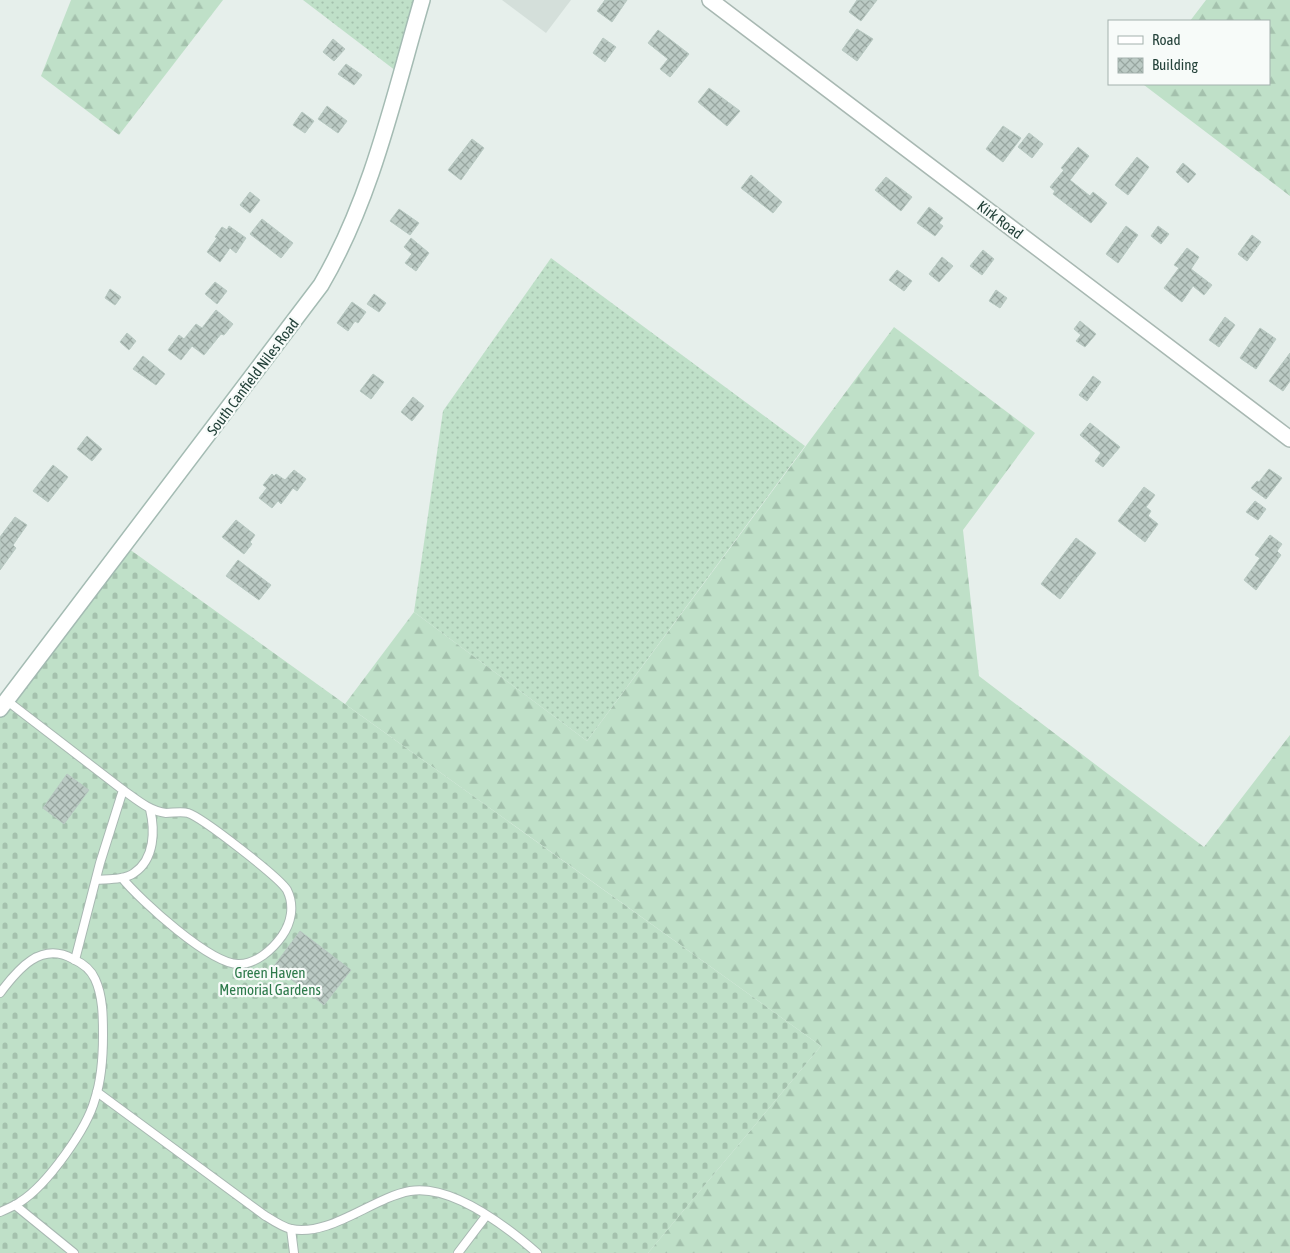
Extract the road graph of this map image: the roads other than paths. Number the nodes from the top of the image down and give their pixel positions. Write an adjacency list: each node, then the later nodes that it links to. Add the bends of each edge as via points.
1 (422, 0): 4 (main road, South Canfield Niles Road, via 361,201 321,285)
2 (710, 0): 3 (main road, Kirk Road)
3 (1290, 439)
4 (3, 704): 5 (lane)
5 (123, 790): 6 (lane); 8 (lane)
6 (150, 809): 7 (lane, via 155,827 150,853 135,873); 7 (lane, via 189,813 261,866 286,890 292,912 287,929 261,958 240,965 223,961 150,907)
7 (122, 878): 8 (lane)
8 (96, 880): 9 (lane)
9 (75, 960): 10 (lane, via 50,953 35,956 22,966); 11 (lane, via 84,964 95,978 103,1013 103,1064)
10 (0, 993)
11 (97, 1092): 12 (lane, via 79,1134 57,1164); 15 (lane, via 264,1216)
12 (15, 1205): 13 (lane); 16 (lane)
13 (0, 1212)
14 (486, 1216): 15 (lane, via 442,1192 410,1191 314,1229); 18 (lane); 19 (lane)
15 (290, 1229): 17 (lane)
16 (74, 1253)
17 (294, 1253)
18 (458, 1253)
19 (537, 1253)

